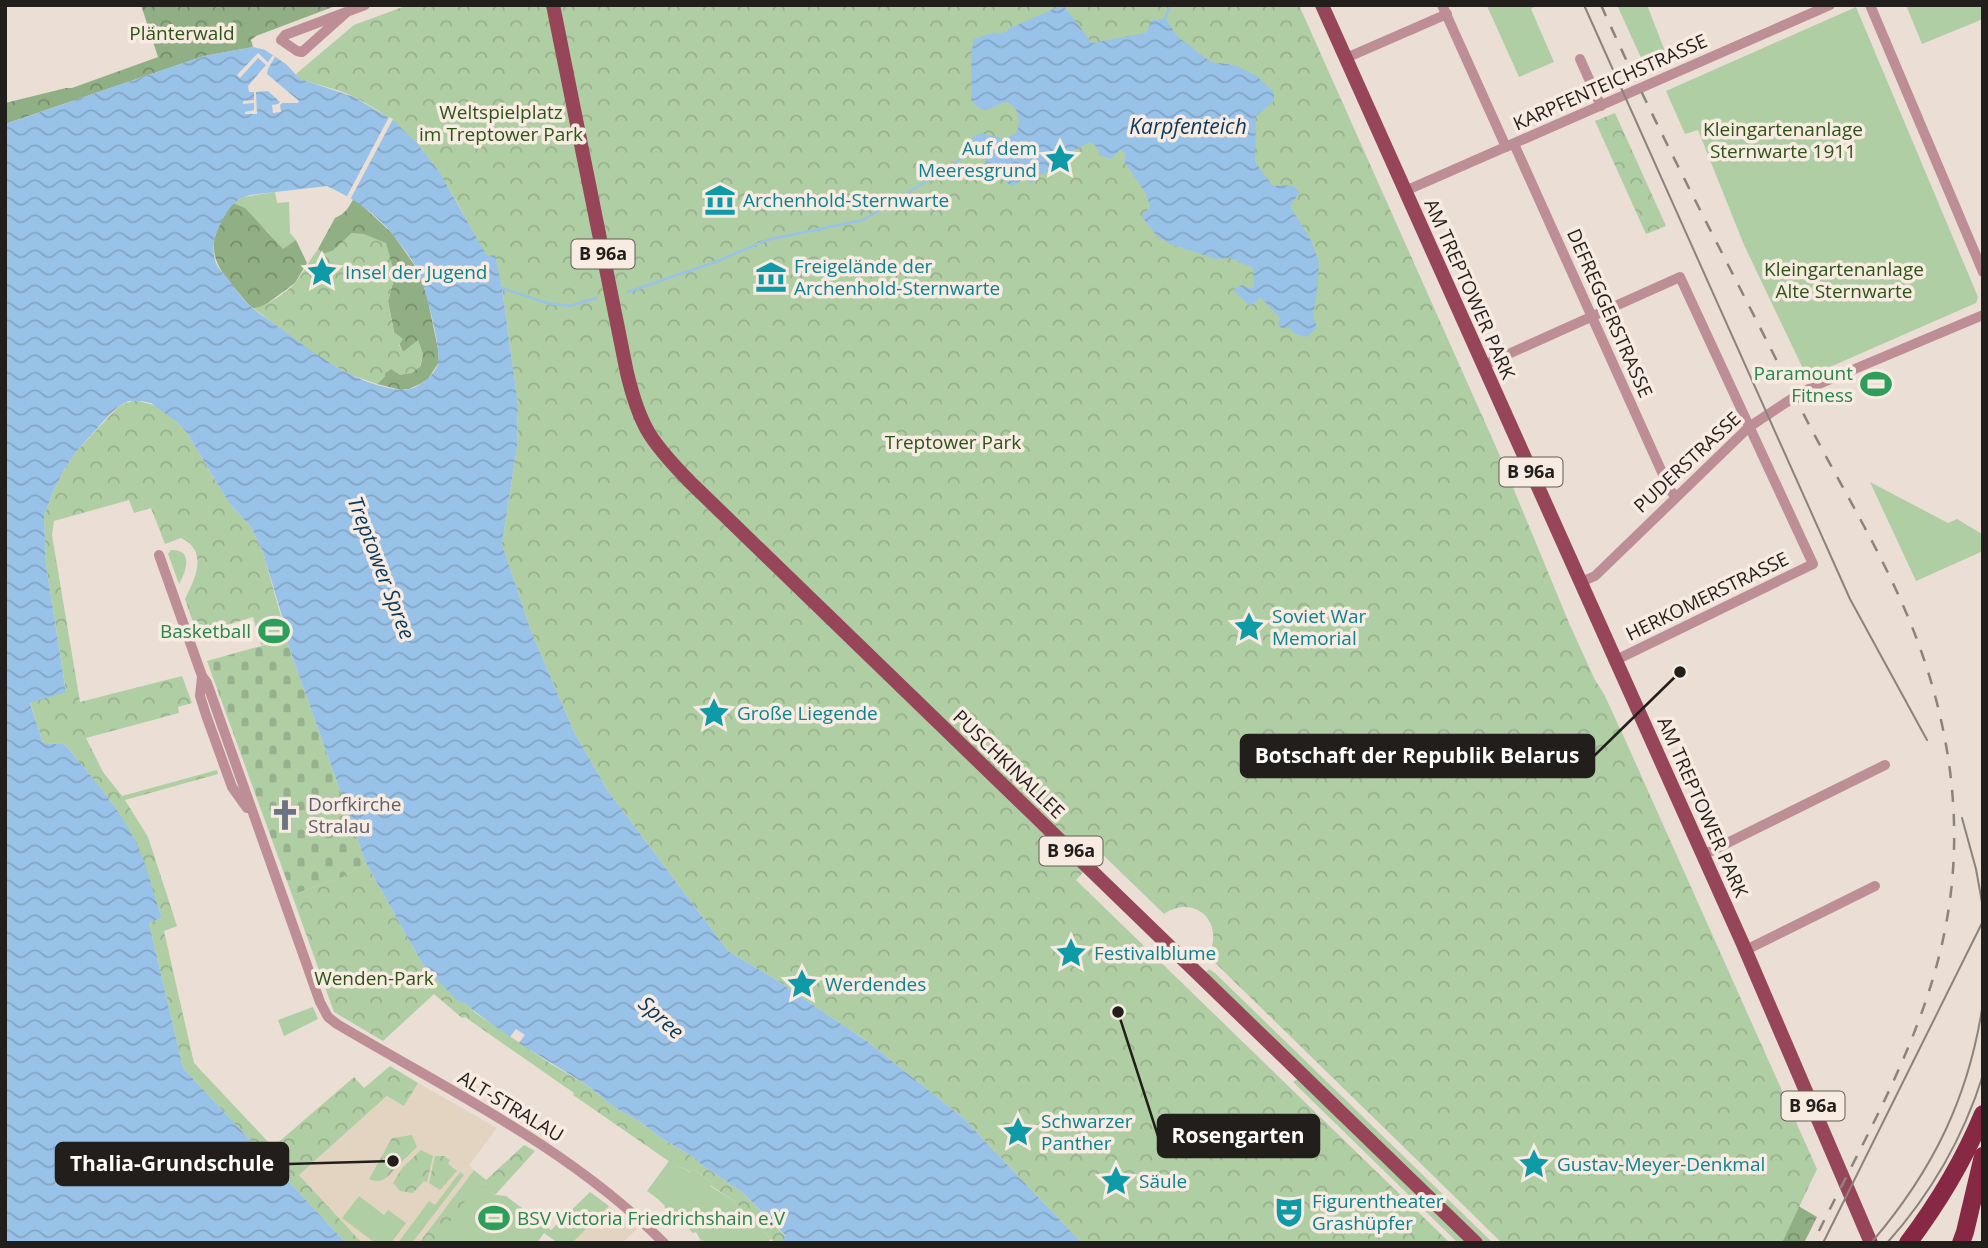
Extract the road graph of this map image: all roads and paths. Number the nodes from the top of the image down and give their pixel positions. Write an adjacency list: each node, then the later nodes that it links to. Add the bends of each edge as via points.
1 (365, 5): 7 (street)
2 (553, 5): 29 (main road, PUSCHKINALLEE / B 96a, via 634,404 648,434 666,458)
3 (1322, 5): 8 (main road, AM TREPTOWER PARK / B 96a)
4 (1830, 5): 10 (street, KARPFENTEICHSTRASSE)
5 (1870, 5): 13 (street)
6 (1445, 10): 8 (street); 11 (street, DEFREGGERSTRASSE)
7 (348, 11): 7 (street, via 285,35 281,40 302,51)
8 (1346, 58): 12 (main road, AM TREPTOWER PARK / B 96a)
9 (1580, 59): 10 (street)
10 (1601, 106): 11 (street, KARPFENTEICHSTRASSE)
11 (1510, 145): 12 (street, KARPFENTEICHSTRASSE); 15 (street, DEFREGGERSTRASSE)
12 (1405, 191): 16 (main road, AM TREPTOWER PARK / B 96a)
13 (1983, 272)
14 (1983, 315): 17 (street, PUDERSTRASSE, via 1812,388)
15 (1592, 316): 16 (street); 17 (street, via 1680,277); 18 (street, DEFREGGERSTRASSE)
16 (1483, 365): 20 (main road, AM TREPTOWER PARK / B 96a)
17 (1749, 426): 18 (street, PUDERSTRASSE); 21 (street, HERKOMERSTRASSE, via 1813,564)
18 (1675, 496): 20 (street, PUDERSTRASSE, via 1595,576)
19 (159, 555): 28 (street, ALT-STRALAU, via 202,677 201,701 232,787 253,816 328,1017 554,1152)
20 (1581, 582): 21 (main road, AM TREPTOWER PARK / B 96a)
21 (1616, 660): 23 (main road, AM TREPTOWER PARK / B 96a)
22 (1885, 765): 23 (street)
23 (1703, 855): 25 (main road, AM TREPTOWER PARK / B 96a)
24 (1875, 886): 25 (street)
25 (1746, 950): 30 (main road, AM TREPTOWER PARK / B 96a)
26 (1983, 1114): 31 (highway, via 1944,1191)
27 (1983, 1156): 32 (highway)
28 (664, 1243)
29 (1476, 1243)
30 (1871, 1243)
31 (1908, 1243)
32 (1961, 1243)

